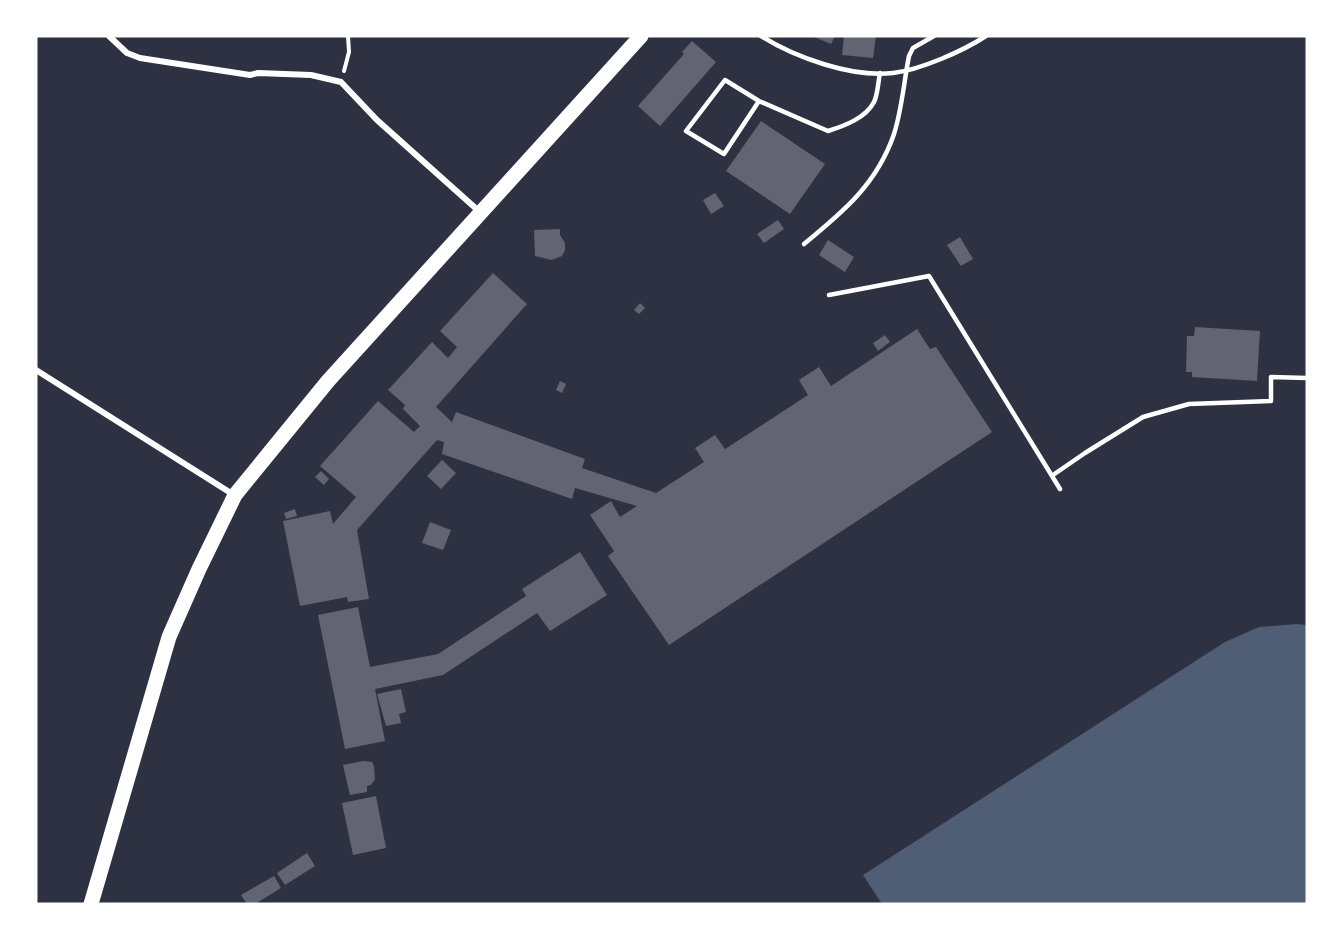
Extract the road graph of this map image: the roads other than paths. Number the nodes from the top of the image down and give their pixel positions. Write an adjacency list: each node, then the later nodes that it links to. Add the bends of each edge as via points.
1 (109, 36): 9 (street, via 127,53 140,58 250,75 311,75 341,82 377,120)
2 (641, 36): 9 (main road)
3 (761, 36): 7 (lane, via 777,46 833,66)
4 (934, 36): 6 (lane, via 913,48)
5 (987, 36): 6 (lane, via 968,48)
6 (906, 71): 7 (lane); 10 (lane, via 894,132 878,171 841,214)
7 (880, 73): 8 (lane, via 874,102 863,115 828,131)
8 (759, 100): 8 (lane, via 725,80 686,131 724,154)
9 (482, 213): 16 (main road, via 328,381)
10 (804, 244)
11 (829, 295): 14 (lane, via 929,276)
12 (36, 370): 16 (street)
13 (1307, 378): 14 (lane, via 1271,377 1271,400 1189,404 1143,417)
14 (1053, 475): 15 (lane)
15 (1060, 489)
16 (235, 495): 17 (main road, via 169,637)
17 (91, 904)

